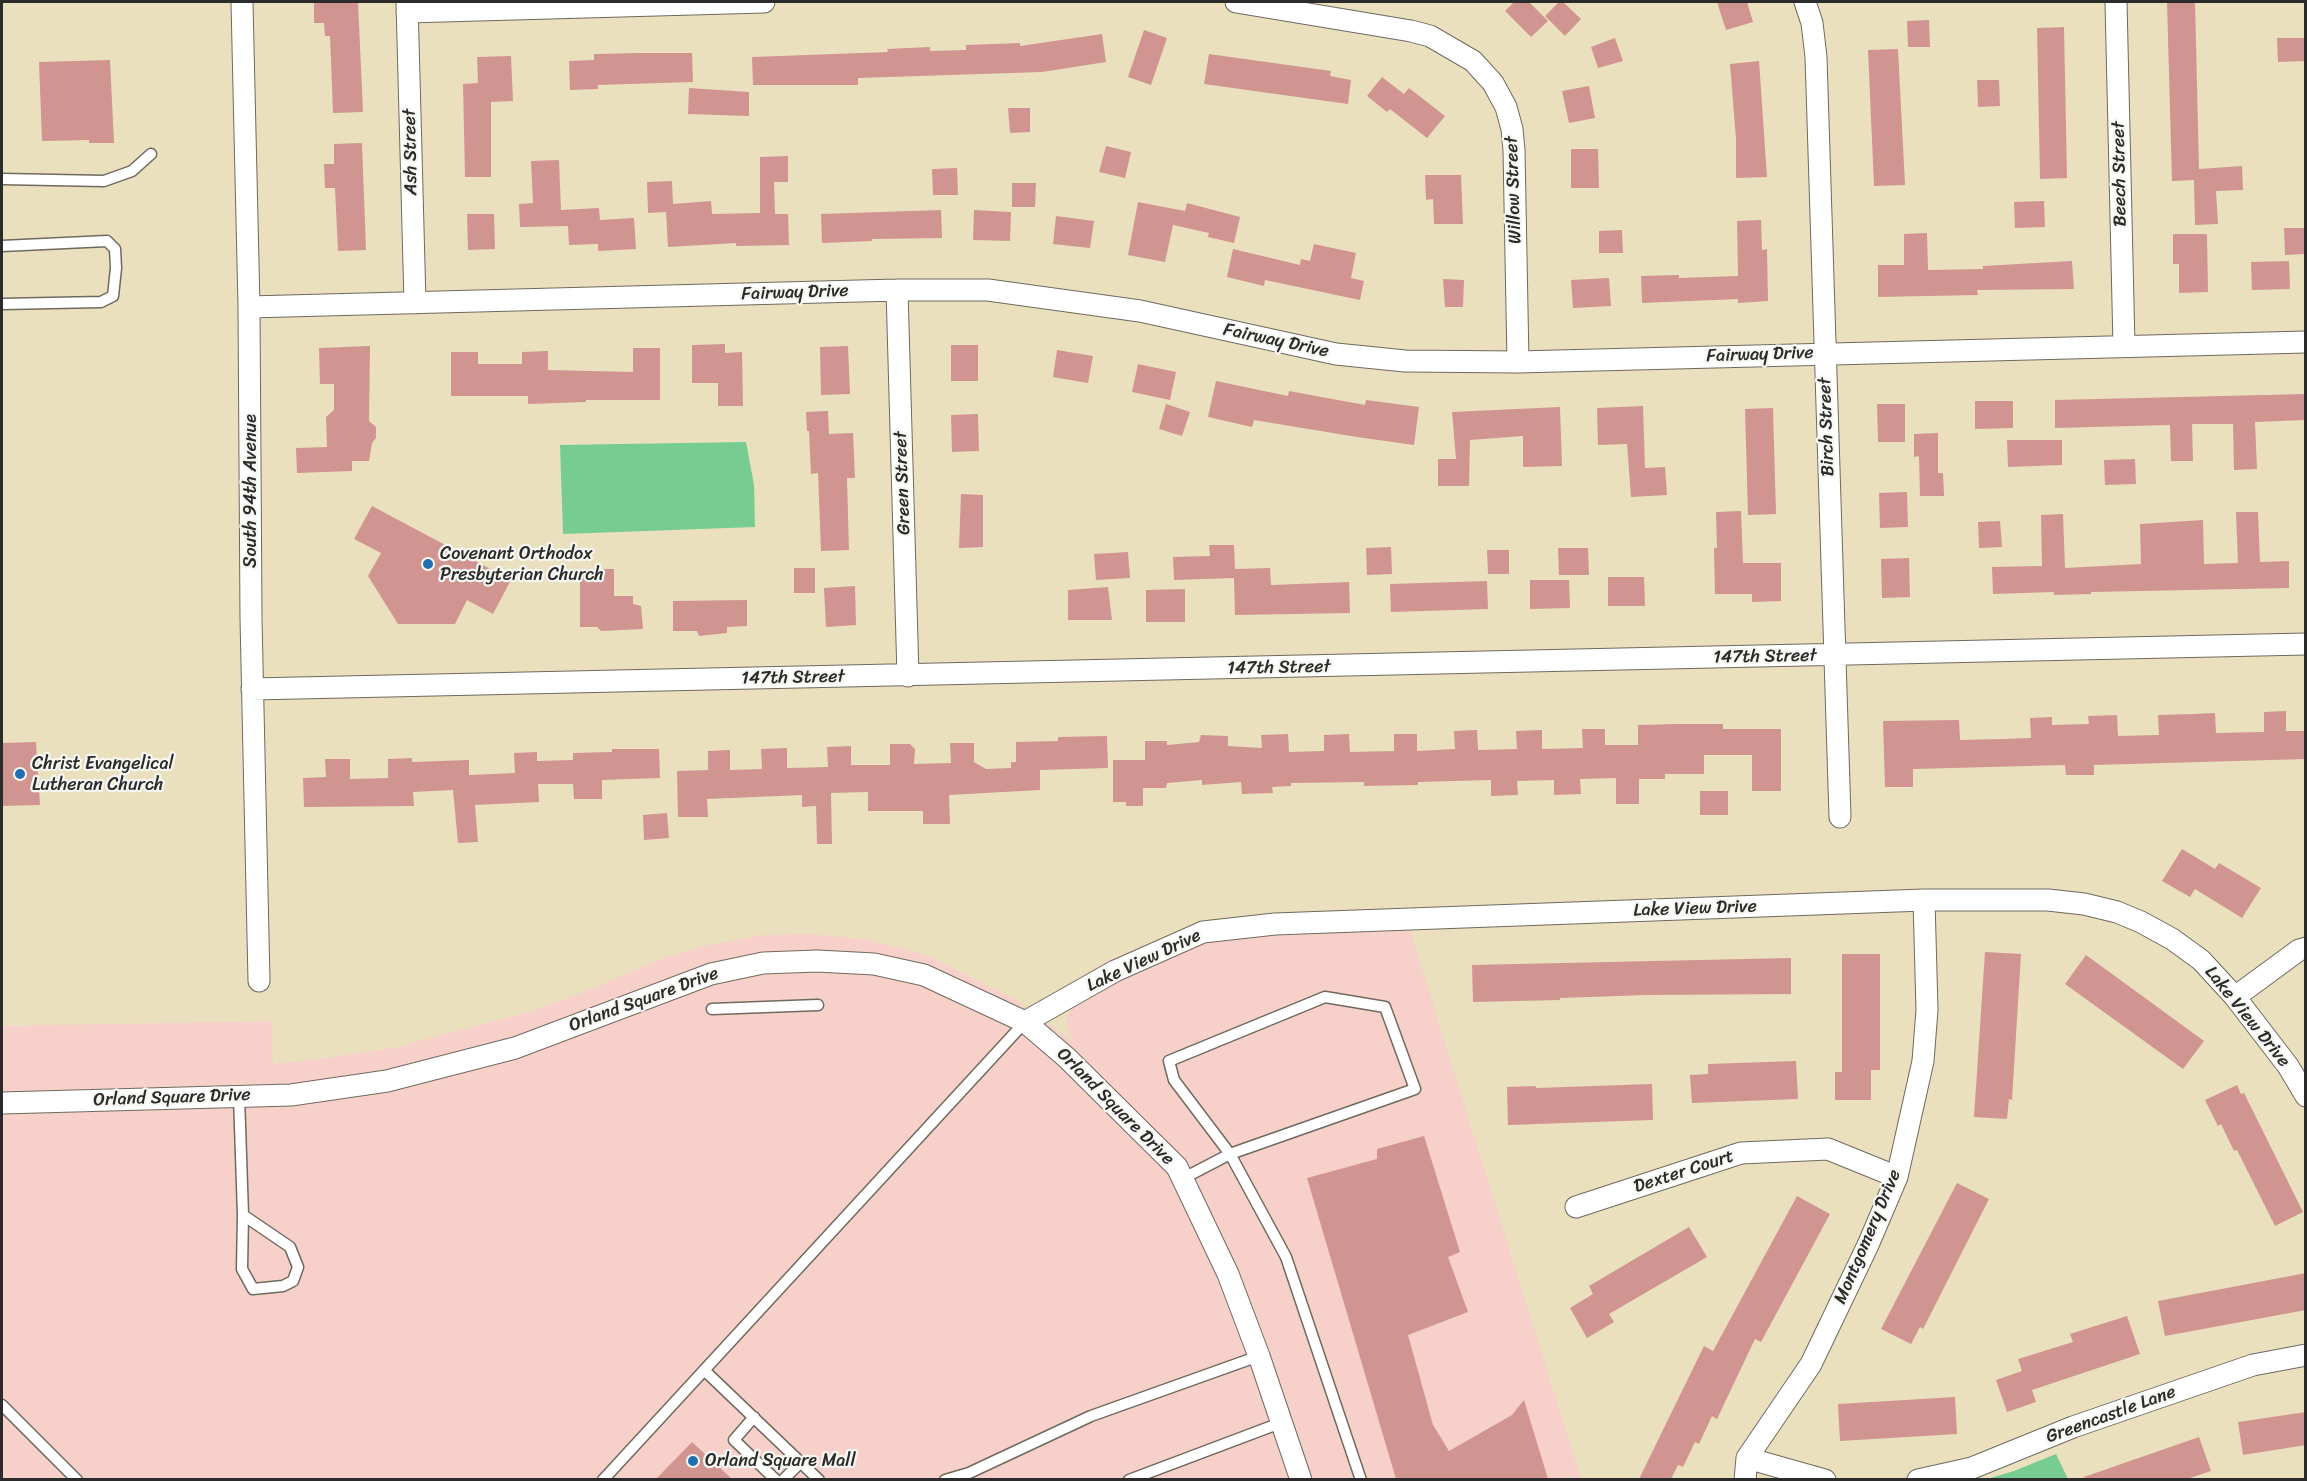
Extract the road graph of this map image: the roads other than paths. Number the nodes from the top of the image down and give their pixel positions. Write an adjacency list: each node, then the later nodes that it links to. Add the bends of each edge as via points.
1 (242, 2): 13 (street, South 94th Avenue)
2 (764, 2): 6 (street)
3 (1236, 2): 17 (street, Willow Street, via 1430,36 1473,61 1493,83 1506,107 1513,139)
4 (1806, 2): 16 (street, Birch Street, via 1816,57)
5 (2116, 2): 15 (street, Beech Street)
6 (407, 7): 11 (street, Ash Street)
7 (151, 154): 8 (lane, via 132,171 104,181)
8 (2, 179)
9 (2, 246): 12 (lane, via 107,241 115,249 116,268 113,296 101,302)
10 (897, 290): 11 (street, Fairway Drive); 17 (street, Fairway Drive, via 988,290 1140,311 1336,354 1405,361); 20 (street, Green Street)
11 (415, 303): 13 (street, Fairway Drive)
12 (2, 304)
13 (249, 307): 21 (street, South 94th Avenue)
14 (2306, 342): 15 (street, Fairway Drive)
15 (2124, 346): 16 (street, Fairway Drive)
16 (1825, 354): 17 (street, Fairway Drive); 19 (street, Birch Street)
17 (1518, 362)
18 (2306, 644): 19 (street, 147th Street)
19 (1833, 656): 20 (street, 147th Street); 22 (street, Birch Street)
20 (908, 676): 21 (street, 147th Street)
21 (252, 689): 25 (street, South 94th Avenue)
22 (1840, 817)
23 (1924, 900): 26 (street, Lake View Drive, via 2048,900 2116,912 2172,939 2201,960); 29 (street, Lake View Drive, via 1275,924 1203,932 1114,971); 34 (street, Montgomery Drive, via 1927,1010 1923,1061)
24 (2306, 948): 26 (street)
25 (259, 981)
26 (2235, 997): 31 (street, Lake View Drive)
27 (818, 1005): 28 (lane)
28 (712, 1009)
29 (1024, 1022): 30 (street, Orland Square Drive, via 924,975 874,964 763,963 711,974 515,1048 387,1081 291,1095); 35 (street, Orland Square Drive, via 1066,1057 1176,1167); 40 (lane)
30 (239, 1096): 32 (street, Orland Square Drive); 37 (lane)
31 (2306, 1096)
32 (2, 1103)
33 (1230, 1155): 33 (lane, via 1174,1080 1169,1061 1325,997 1385,1007 1415,1089); 35 (lane); 54 (lane, via 1286,1257)
34 (1897, 1177): 36 (street, Dexter Court, via 1828,1149 1741,1154); 44 (street, Montgomery Drive, via 1811,1364)
35 (1182, 1179): 39 (street, Orland Square Drive, via 1228,1274)
36 (1576, 1207)
37 (243, 1215): 37 (lane, via 242,1269 253,1289 293,1281 298,1267 290,1247)
38 (2306, 1355): 57 (street, Greencastle Lane, via 2253,1365 2073,1427 1972,1468)
39 (1259, 1356): 43 (street, Orland Square Drive); 51 (lane, via 1091,1416 969,1473)
40 (704, 1370): 42 (lane); 47 (lane)
41 (2, 1405): 46 (lane)
42 (754, 1418): 45 (lane); 48 (lane, via 734,1440)
43 (1283, 1422): 52 (lane); 53 (street, Orland Square Drive)
44 (1747, 1458): 55 (street, Montgomery Drive); 56 (street)
45 (801, 1462): 49 (lane); 50 (lane)
46 (76, 1479)
47 (603, 1479)
48 (776, 1479)
49 (783, 1479)
50 (819, 1479)
51 (945, 1479)
52 (1129, 1479)
53 (1301, 1479)
54 (1361, 1479)
55 (1745, 1479)
56 (1825, 1479)
57 (1918, 1479)

